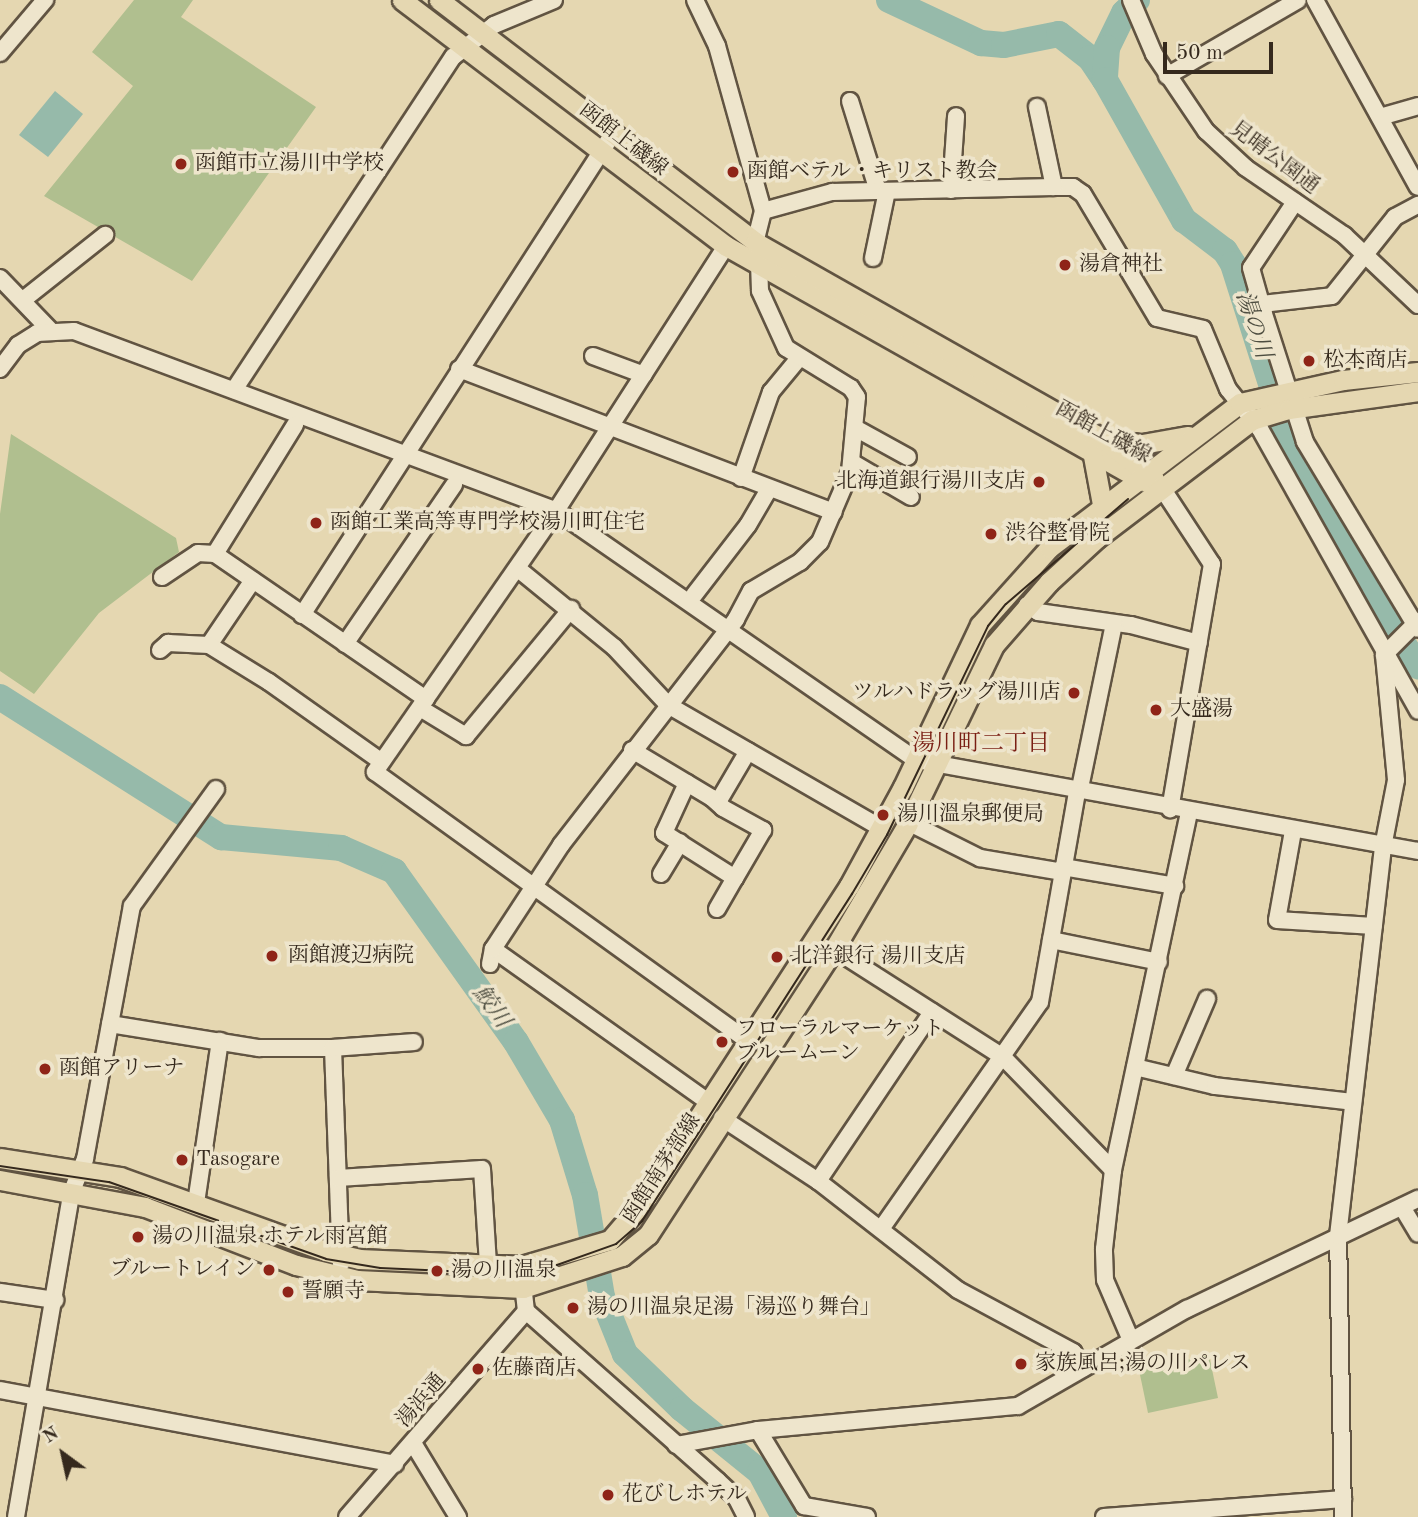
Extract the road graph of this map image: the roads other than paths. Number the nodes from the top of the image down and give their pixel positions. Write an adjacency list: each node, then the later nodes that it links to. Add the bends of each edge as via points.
1 (45, 0): 12 (street)
2 (402, 0): 11 (main road, 函館上磯線)
3 (439, 0): 10 (main road, 函館上磯線)
4 (695, 0): 27 (street, via 717,46)
5 (1131, 0): 13 (street, 見晴公園通)
6 (1298, 0): 9 (street)
7 (1315, 0): 18 (street)
8 (550, 1): 10 (street)
9 (1273, 6): 13 (street)
10 (480, 33): 11 (street); 19 (main road, 函館上磯線)
11 (463, 48): 20 (main road, 函館上磯線); 45 (street)
12 (0, 53)
13 (1167, 76): 25 (street, 見晴公園通, via 1213,139)
14 (850, 101): 24 (street)
15 (1418, 106): 18 (street)
16 (1037, 107): 21 (street)
17 (956, 116): 23 (street)
18 (1380, 117): 22 (street)
19 (614, 132): 20 (street); 29 (main road, 函館上磯線)
20 (601, 150): 30 (main road, 函館上磯線); 42 (street)
21 (1054, 187): 23 (street); 48 (street, via 1073,187 1083,194 1157,318 1203,329 1228,389)
22 (1418, 187)
23 (951, 190): 24 (street)
24 (882, 191): 27 (street, via 832,192); 32 (street)
25 (1296, 202): 31 (street, 見晴公園通); 36 (street, via 1251,268)
26 (1418, 205): 31 (street, via 1395,217)
27 (763, 211): 29 (street)
28 (105, 235): 35 (street)
29 (755, 242): 53 (main road, 函館上磯線)
30 (726, 246): 33 (main road, 函館上磯線); 44 (street)
31 (1365, 253): 36 (street, via 1332,296); 37 (street, 見晴公園通)
32 (873, 258)
33 (759, 267): 40 (street, via 760,291 783,343); 55 (main road, 函館上磯線)
34 (0, 278): 35 (street)
35 (23, 300): 38 (street)
36 (1262, 304): 47 (street)
37 (1418, 305)
38 (50, 330): 41 (street, via 18,345); 45 (street, via 74,331 110,342)
39 (593, 356): 44 (street)
40 (799, 358): 51 (street, via 854,392); 59 (street, via 771,392)
41 (0, 369)
42 (458, 369): 50 (street); 54 (street)
43 (1418, 373): 47 (main road)
44 (644, 375): 50 (street)
45 (234, 390): 54 (street)
46 (1418, 391): 47 (main road)
47 (1289, 399): 48 (main road); 76 (street, via 1305,442)
48 (1253, 409): 52 (main road, 函館南茅部線); 61 (main road, 函館南茅部線); 82 (street)
49 (295, 425): 67 (street)
50 (611, 427): 59 (street); 65 (street)
51 (857, 429): 56 (street); 57 (street)
52 (1196, 433): 53 (main road, via 1142,444); 58 (main road, 函館南茅部線)
53 (1103, 439): 58 (main road, 函館上磯線)
54 (404, 455): 65 (street); 74 (street)
55 (1093, 456): 58 (main road, 函館上磯線); 64 (main road)
56 (908, 457)
57 (853, 463): 63 (street); 66 (street)
58 (1141, 475): 61 (main road, 函館上磯線); 64 (main road, 函館南茅部線)
59 (741, 478): 62 (street)
60 (454, 485): 79 (street)
61 (1162, 488): 72 (main road, 函館南茅部線, via 1077,555); 78 (street, via 1212,564)
62 (769, 489): 66 (street); 71 (street, via 748,526)
63 (911, 497)
64 (1102, 504): 88 (main road, 函館南茅部線, via 1049,548 980,625)
65 (555, 510): 68 (street); 77 (street)
66 (834, 512): 77 (street, via 820,542 800,562 751,591)
67 (215, 554): 69 (street, via 198,552); 70 (street)
68 (516, 568): 73 (street); 83 (street)
69 (162, 577)
70 (253, 580): 74 (street); 80 (street)
71 (694, 595)
72 (1027, 605): 75 (street, via 1038,612); 90 (main road, 函館南茅部線, via 994,645)
73 (571, 609): 83 (street, via 466,736); 84 (street, via 645,676)
74 (302, 615): 79 (street)
75 (1114, 623): 78 (street); 92 (street)
76 (1415, 625): 82 (street)
77 (727, 630): 84 (street); 88 (street)
78 (1199, 643): 95 (street)
79 (345, 644): 83 (street)
80 (209, 645): 81 (street, via 168,643); 89 (street)
81 (160, 650)
82 (1386, 652): 85 (street); 101 (street, via 1396,780)
83 (423, 703): 89 (street)
84 (668, 705): 86 (street); 87 (street)
85 (1418, 711)
86 (632, 750): 91 (street); 106 (street)
87 (748, 751): 94 (street); 98 (street)
88 (916, 760): 90 (street); 98 (main road, 函館南茅部線)
89 (382, 762): 106 (street, via 375,772)
90 (937, 766): 92 (street); 111 (main road, 函館南茅部線)
91 (687, 783): 94 (street); 100 (street, via 664,833)
92 (1079, 788): 95 (street); 103 (street)
93 (216, 789): 115 (street, via 132,906)
94 (718, 802): 105 (street, via 763,830)
95 (1170, 809): 96 (street)
96 (1189, 812): 99 (street); 107 (street)
97 (916, 826): 103 (street, via 980,858)
98 (881, 828): 117 (main road, 函館南茅部線, via 817,938)
99 (1293, 831): 101 (street); 109 (street, via 1277,920)
100 (680, 842): 104 (street); 105 (street)
101 (1383, 847): 102 (street); 109 (street)
102 (1418, 851)
103 (1063, 869): 107 (street); 110 (street)
104 (661, 874)
105 (736, 878): 108 (street)
106 (534, 886): 117 (street); 123 (street, via 491,956)
107 (1175, 886): 112 (street)
108 (717, 909)
109 (1374, 926): 124 (street)
110 (1051, 940): 112 (street); 120 (street, via 1040,1002)
111 (834, 949): 114 (street); 125 (main road, 函館南茅部線)
112 (1158, 962): 121 (street)
113 (1207, 999): 122 (street)
114 (932, 1012): 120 (street); 131 (street)
115 (110, 1024): 116 (street); 127 (street)
116 (220, 1041): 119 (street, via 260,1048); 134 (street)
117 (748, 1041): 123 (main road, 函館南茅部線)
118 (414, 1042): 119 (street)
119 (333, 1048): 129 (street)
120 (1003, 1057): 128 (street); 136 (street)
121 (1135, 1067): 122 (street); 128 (street)
122 (1174, 1076): 124 (street, via 1216,1086)
123 (707, 1101): 139 (main road, 函館南茅部線)
124 (1353, 1102): 138 (street)
125 (722, 1118): 131 (street); 139 (main road, 函館南茅部線, via 648,1235)
126 (0, 1158): 127 (main road, 函館南茅部線)
127 (81, 1170): 132 (street); 134 (main road, 函館南茅部線, via 133,1180)
128 (1113, 1170): 149 (street, via 1105,1280)
129 (338, 1178): 140 (street); 142 (street, via 482,1169)
130 (0, 1180): 132 (main road, 函館南茅部線)
131 (818, 1181): 136 (street)
132 (72, 1191): 144 (main road, 函館南茅部線, via 145,1207); 147 (street)
133 (1418, 1199): 135 (street)
134 (196, 1203): 140 (main road, 函館南茅部線)
135 (1402, 1207): 137 (street); 138 (street)
136 (881, 1228): 150 (street, via 958,1290 1073,1352)
137 (1418, 1234)
138 (1338, 1236): 149 (street); 157 (street)
139 (613, 1250): 141 (main road, 函館南茅部線)
140 (341, 1255): 142 (main road, 函館南茅部線); 144 (street)
141 (578, 1262): 143 (main road, 函館南茅部線); 145 (main road, 函館南茅部線)
142 (488, 1264): 143 (main road, 函館南茅部線)
143 (521, 1266): 145 (street)
144 (342, 1279): 145 (main road, 函館南茅部線)
145 (523, 1289): 148 (street)
146 (0, 1292): 147 (street)
147 (55, 1300): 152 (street)
148 (526, 1311): 154 (street, 湯浜通); 155 (street)
149 (1130, 1338): 150 (street)
150 (1083, 1368): 153 (street, via 1018,1406)
151 (0, 1390): 152 (street)
152 (37, 1398): 156 (street); 158 (street)
153 (758, 1430): 155 (street); 162 (street, via 803,1506)
154 (413, 1443): 156 (street, 湯浜通); 160 (street)
155 (676, 1445): 161 (street, via 737,1499)
156 (395, 1464): 159 (street, 湯浜通)
157 (1343, 1499): 163 (street); 164 (street)
158 (16, 1517)
159 (347, 1517)
160 (458, 1517)
161 (746, 1517)
162 (867, 1517)
163 (1104, 1517)
164 (1343, 1517)

